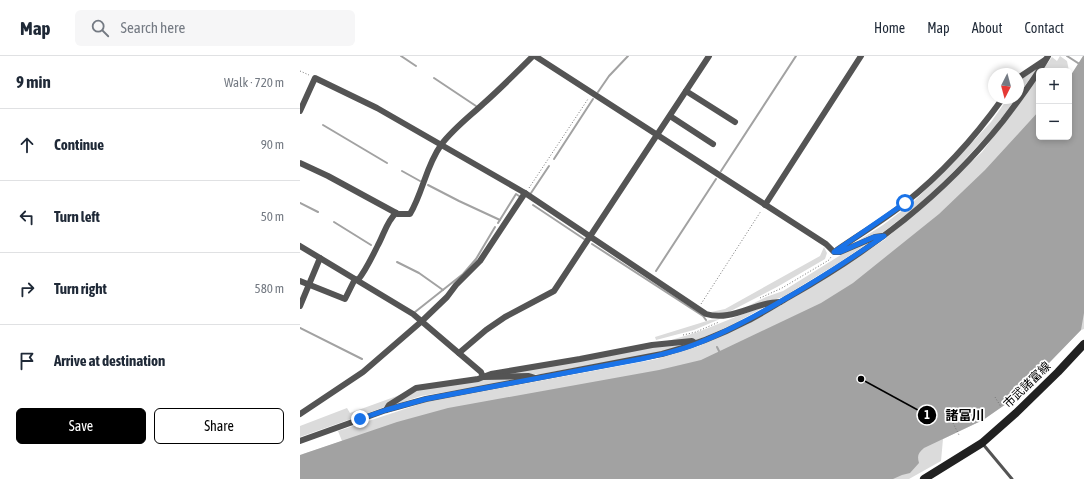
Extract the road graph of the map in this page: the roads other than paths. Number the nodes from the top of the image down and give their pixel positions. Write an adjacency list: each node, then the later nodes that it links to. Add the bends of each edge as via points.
1 (534, 56): 11 (street); 13 (street, via 453,131)
2 (709, 56): 6 (street)
3 (861, 56): 16 (street)
4 (1047, 57): 5 (street); 18 (street, via 1015,106 966,164 926,202)
5 (1024, 74)
6 (686, 91): 9 (street); 10 (street)
7 (998, 104): 21 (street, via 952,161 932,180 899,208)
8 (300, 111): 13 (street, via 315,78 377,108)
9 (670, 116): 11 (street); 12 (street)
10 (735, 122)
11 (658, 135): 16 (street); 19 (street)
12 (713, 144)
13 (441, 146): 15 (street); 17 (street, via 426,173 422,190 410,214)
14 (300, 163): 17 (street)
15 (525, 193): 19 (street); 28 (street, via 480,261)
16 (765, 205): 21 (street, via 826,244)
17 (396, 213): 23 (street, via 390,218 364,272)
18 (884, 236): 21 (street, via 874,237 840,252); 26 (street)
19 (591, 237): 26 (street, via 714,317 732,315 769,302); 31 (street, via 554,291 505,317)
20 (300, 246): 22 (street)
21 (834, 252)
22 (320, 258): 23 (street); 25 (street)
23 (356, 280): 25 (street, via 345,299); 28 (street)
24 (300, 281): 25 (street)
25 (309, 284): 27 (street)
26 (780, 302): 29 (street, via 747,321)
27 (300, 306)
28 (422, 321): 31 (street); 35 (street, via 363,372)
29 (697, 344): 32 (street, via 692,342 652,345); 33 (street, via 641,359)
30 (1084, 344): 37 (main road, 市武諸富線, via 1021,408)
31 (459, 353): 32 (street, via 481,372)
32 (483, 377): 33 (street, via 528,376); 34 (street, via 416,388 389,405)
33 (538, 379): 34 (street, via 426,399)
34 (386, 410): 36 (street)
35 (300, 414)
36 (300, 441)
37 (982, 443): 38 (main road, 市武諸富線); 39 (lane)
38 (924, 479)
39 (1012, 479)

